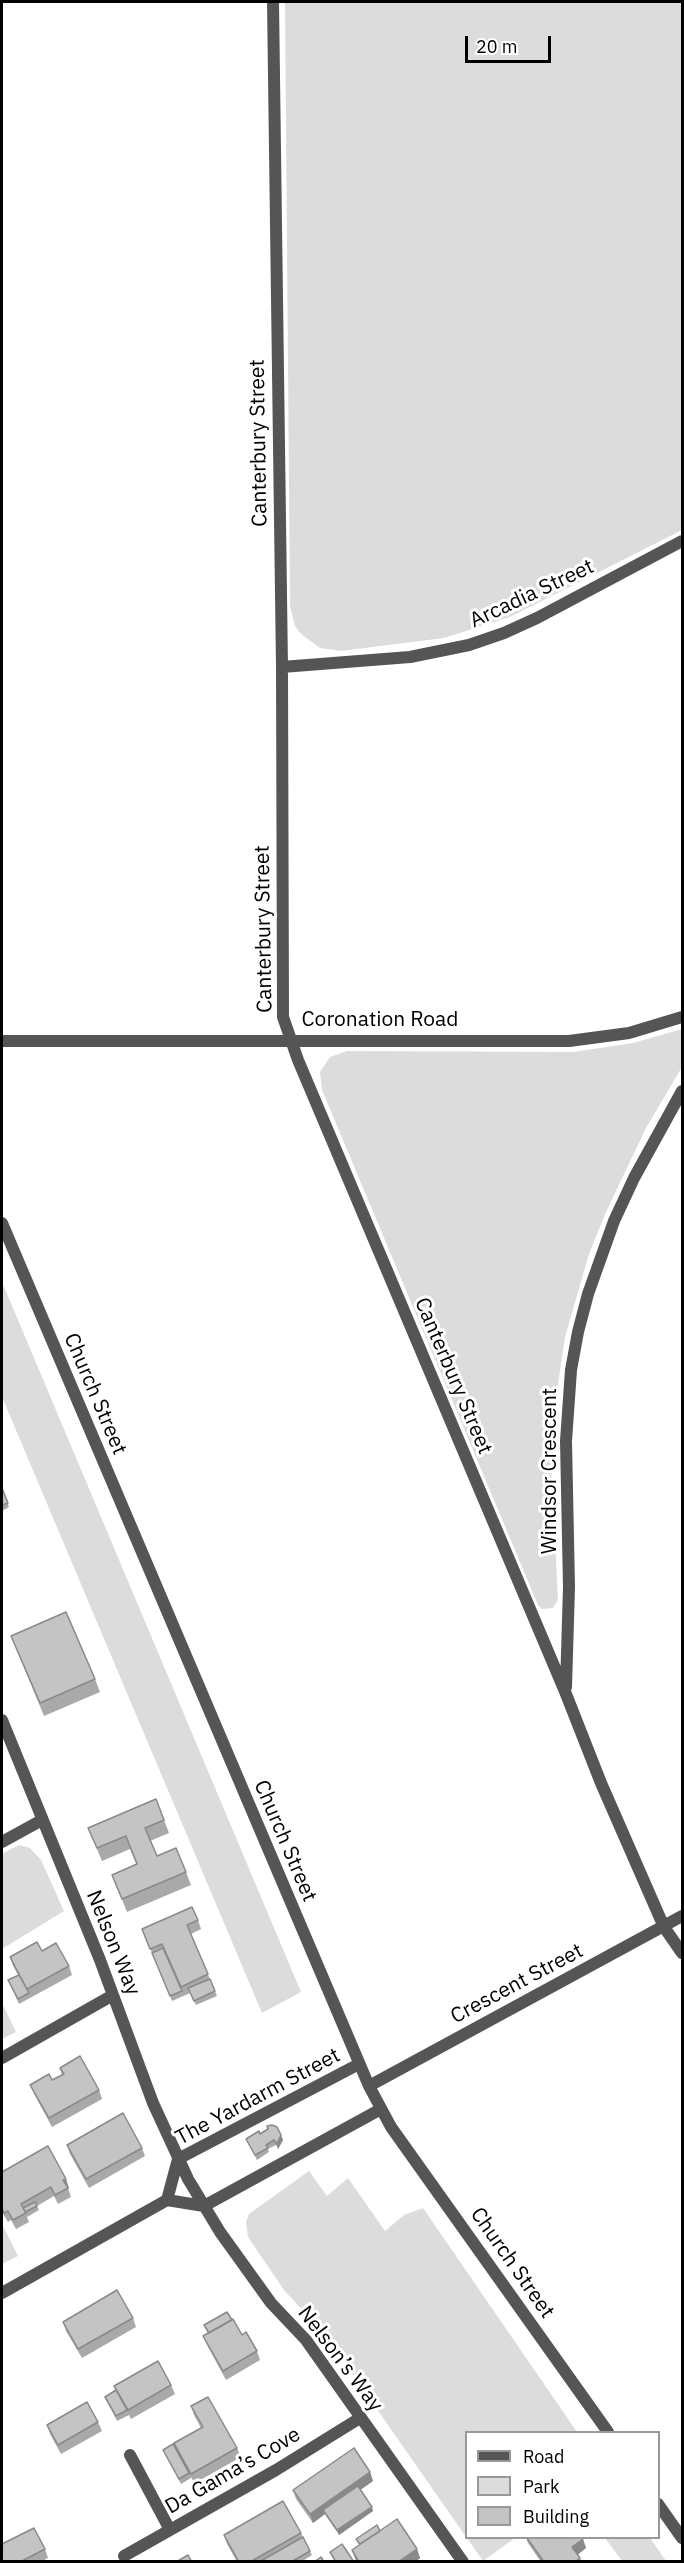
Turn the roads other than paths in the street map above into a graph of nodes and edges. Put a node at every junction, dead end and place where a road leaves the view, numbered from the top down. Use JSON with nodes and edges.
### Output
{"nodes":[{"id":1,"x":273,"y":2,"type":"edge"},
{"id":2,"x":682,"y":541,"type":"edge"},
{"id":3,"x":282,"y":667,"type":"junction"},
{"id":4,"x":682,"y":1017,"type":"edge"},
{"id":5,"x":290,"y":1039,"type":"junction"},
{"id":6,"x":2,"y":1041,"type":"edge"},
{"id":7,"x":682,"y":1091,"type":"edge"},
{"id":8,"x":2,"y":1223,"type":"edge"},
{"id":9,"x":566,"y":1694,"type":"junction"},
{"id":10,"x":2,"y":1720,"type":"edge"},
{"id":11,"x":42,"y":1820,"type":"junction"},
{"id":12,"x":2,"y":1842,"type":"edge"},
{"id":13,"x":682,"y":1916,"type":"edge"},
{"id":14,"x":664,"y":1927,"type":"junction"},
{"id":15,"x":682,"y":1953,"type":"edge"},
{"id":16,"x":113,"y":1995,"type":"junction"},
{"id":17,"x":2,"y":2058,"type":"edge"},
{"id":18,"x":359,"y":2064,"type":"junction"},
{"id":19,"x":369,"y":2086,"type":"junction"},
{"id":20,"x":381,"y":2109,"type":"junction"},
{"id":21,"x":178,"y":2159,"type":"junction"},
{"id":22,"x":189,"y":2179,"type":"joint"},
{"id":23,"x":167,"y":2199,"type":"junction"},
{"id":24,"x":204,"y":2206,"type":"junction"},
{"id":25,"x":2,"y":2294,"type":"edge"},
{"id":26,"x":360,"y":2418,"type":"junction"},
{"id":27,"x":607,"y":2431,"type":"edge"},
{"id":28,"x":130,"y":2455,"type":"dead end"},
{"id":29,"x":660,"y":2508,"type":"edge"},
{"id":30,"x":170,"y":2530,"type":"junction"},
{"id":31,"x":682,"y":2538,"type":"edge"},
{"id":32,"x":124,"y":2556,"type":"dead end"},
{"id":33,"x":462,"y":2562,"type":"edge"}],
"edges":[{"from":1,"to":3,"type":"street","name":"Canterbury Street"},
{"from":2,"to":3,"type":"street","name":"Arcadia Street"},
{"from":3,"to":5,"type":"street","name":"Canterbury Street"},
{"from":4,"to":5,"type":"street","name":"Coronation Road"},
{"from":5,"to":6,"type":"street","name":"Coronation Road"},
{"from":5,"to":9,"type":"street","name":"Canterbury Street"},
{"from":7,"to":9,"type":"street","name":"Windsor Crescent"},
{"from":8,"to":18,"type":"street","name":"Church Street"},
{"from":9,"to":14,"type":"street","name":"Canterbury Street"},
{"from":10,"to":11,"type":"street","name":"Nelson Way"},
{"from":11,"to":12,"type":"street"},
{"from":11,"to":16,"type":"street","name":"Nelson Way"},
{"from":13,"to":14,"type":"street","name":"Crescent Street"},
{"from":14,"to":15,"type":"street","name":"Canterbury Street"},
{"from":14,"to":19,"type":"street","name":"Crescent Street"},
{"from":16,"to":17,"type":"street"},
{"from":16,"to":21,"type":"street","name":"Nelson Way"},
{"from":18,"to":19,"type":"street","name":"Church Street"},
{"from":18,"to":21,"type":"street","name":"The Yardarm Street"},
{"from":19,"to":20,"type":"street","name":"Church Street"},
{"from":20,"to":24,"type":"street"},
{"from":20,"to":27,"type":"street","name":"Church Street"},
{"from":21,"to":22,"type":"street","name":"Nelson Way"},
{"from":21,"to":23,"type":"street","name":"The Yardarm Street"},
{"from":22,"to":24,"type":"street","name":"Nelson’s Way"},
{"from":23,"to":24,"type":"street"},
{"from":23,"to":25,"type":"street"},
{"from":24,"to":26,"type":"street","name":"Nelson’s Way"},
{"from":26,"to":30,"type":"street","name":"Da Gama’s Cove"},
{"from":26,"to":33,"type":"street","name":"Nelson’s Way"},
{"from":28,"to":30,"type":"street"},
{"from":29,"to":31,"type":"street"},
{"from":30,"to":32,"type":"street","name":"Da Gama’s Cove"}]}
